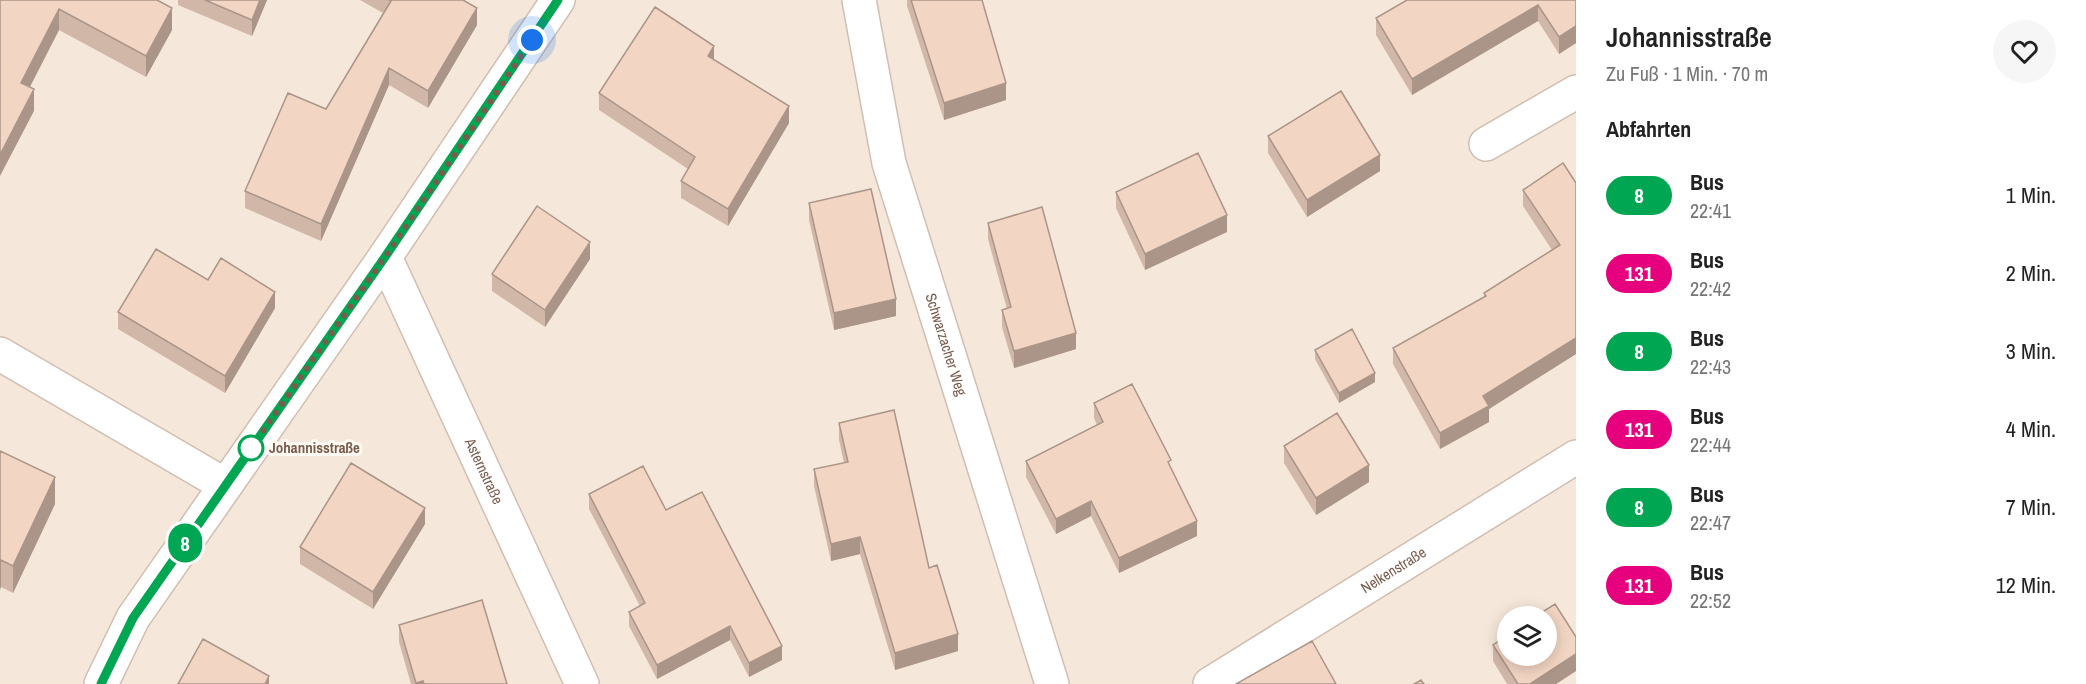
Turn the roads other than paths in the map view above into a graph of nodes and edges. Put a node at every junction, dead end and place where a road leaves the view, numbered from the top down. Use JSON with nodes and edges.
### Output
{"nodes":[{"id":1,"x":558,"y":0,"type":"edge"},
{"id":2,"x":859,"y":0,"type":"edge"},
{"id":3,"x":1576,"y":92,"type":"edge"},
{"id":4,"x":1486,"y":144,"type":"dead end"},
{"id":5,"x":385,"y":257,"type":"junction"},
{"id":6,"x":0,"y":354,"type":"edge"},
{"id":7,"x":1576,"y":457,"type":"edge"},
{"id":8,"x":225,"y":485,"type":"junction"},
{"id":9,"x":101,"y":684,"type":"edge"},
{"id":10,"x":582,"y":684,"type":"edge"},
{"id":11,"x":1052,"y":684,"type":"edge"},
{"id":12,"x":1210,"y":684,"type":"edge"}],
"edges":[{"from":1,"to":5,"type":"street"},
{"from":2,"to":11,"type":"street","name":"Schwarzacher Weg"},
{"from":3,"to":4,"type":"street"},
{"from":5,"to":8,"type":"street"},
{"from":5,"to":10,"type":"street","name":"Asternstraße"},
{"from":6,"to":8,"type":"street"},
{"from":7,"to":12,"type":"street","name":"Nelkenstraße"},
{"from":8,"to":9,"type":"street"}]}
